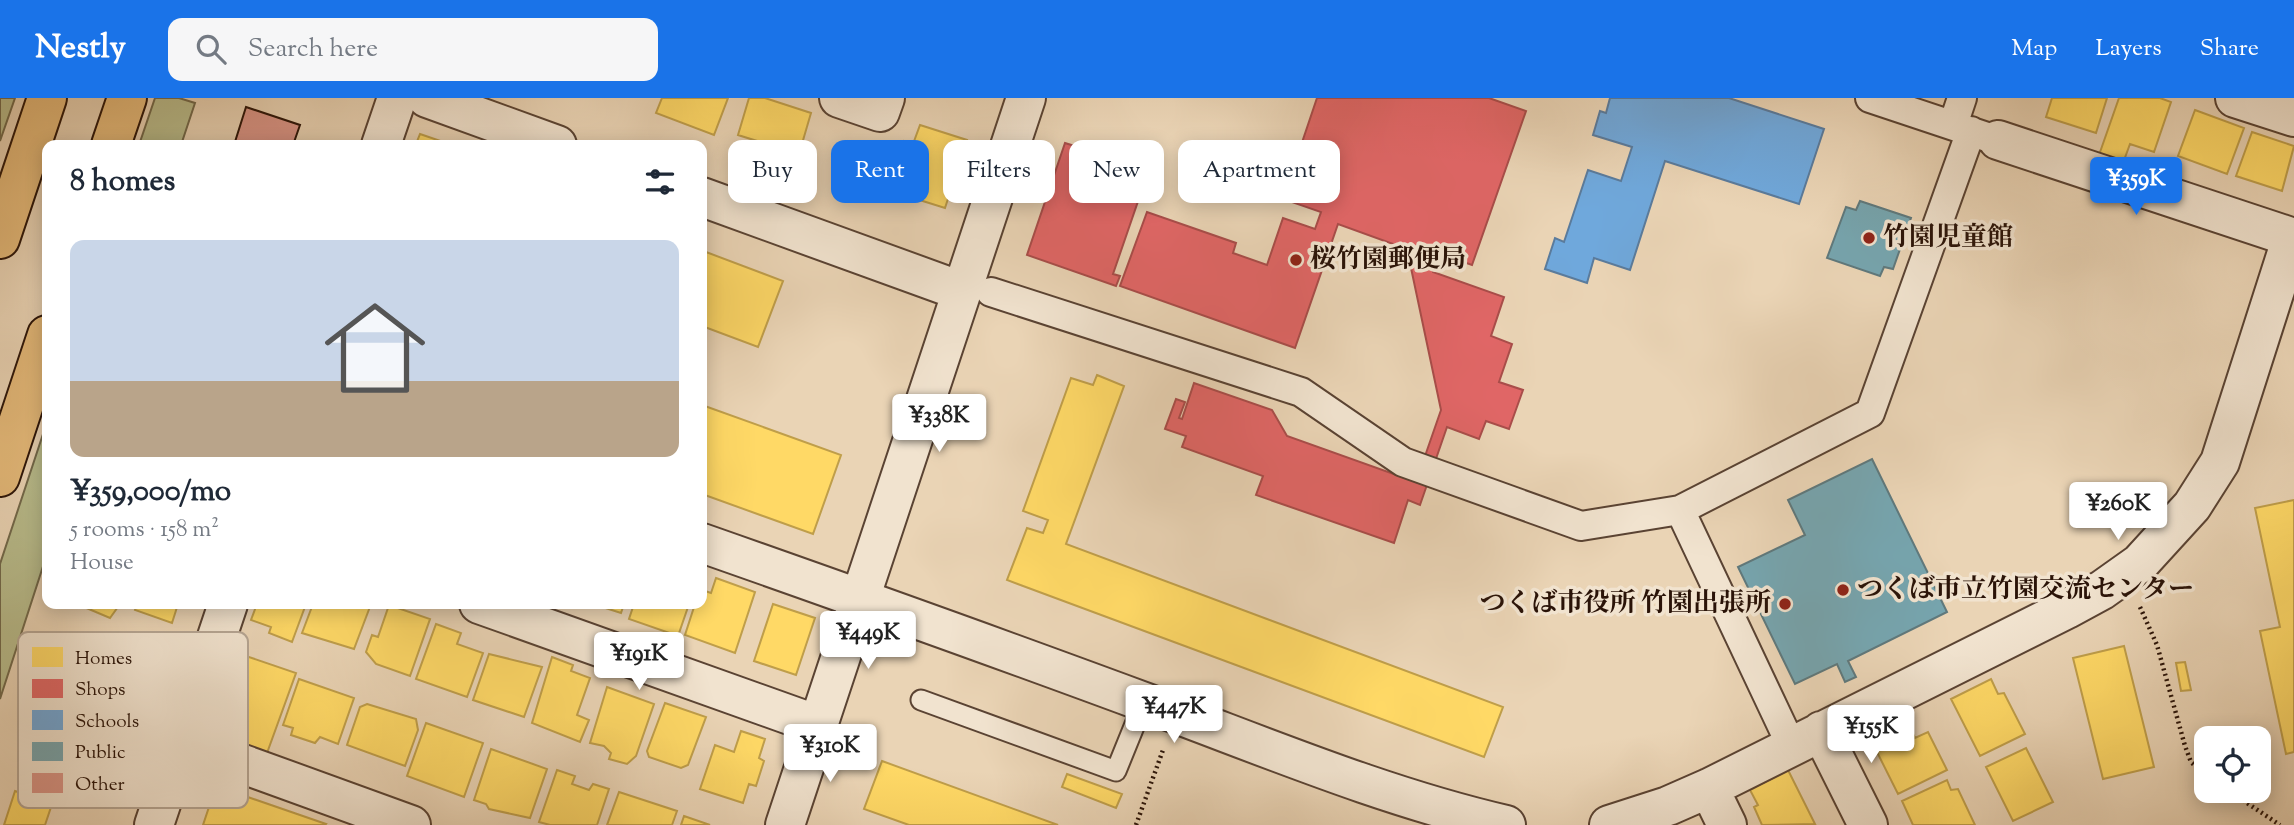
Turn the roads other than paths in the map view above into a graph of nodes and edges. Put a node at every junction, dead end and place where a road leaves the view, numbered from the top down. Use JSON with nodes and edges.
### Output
{"nodes":[{"id":1,"x":47,"y":98,"type":"edge"},
{"id":2,"x":127,"y":98,"type":"edge"},
{"id":3,"x":397,"y":98,"type":"edge"},
{"id":4,"x":426,"y":98,"type":"edge"},
{"id":5,"x":839,"y":98,"type":"edge"},
{"id":6,"x":885,"y":98,"type":"edge"},
{"id":7,"x":1026,"y":98,"type":"edge"},
{"id":8,"x":1870,"y":98,"type":"edge"},
{"id":9,"x":1962,"y":98,"type":"edge"},
{"id":10,"x":2235,"y":98,"type":"edge"},
{"id":11,"x":2294,"y":117,"type":"edge"},
{"id":12,"x":1974,"y":132,"type":"junction"},
{"id":13,"x":113,"y":140,"type":"edge"},
{"id":14,"x":383,"y":140,"type":"edge"},
{"id":15,"x":543,"y":140,"type":"edge"},
{"id":16,"x":707,"y":200,"type":"edge"},
{"id":17,"x":2293,"y":238,"type":"edge"},
{"id":18,"x":0,"y":239,"type":"edge"},
{"id":19,"x":976,"y":292,"type":"junction"},
{"id":20,"x":42,"y":350,"type":"edge"},
{"id":21,"x":0,"y":477,"type":"edge"},
{"id":22,"x":1680,"y":510,"type":"junction"},
{"id":23,"x":707,"y":545,"type":"edge"},
{"id":24,"x":862,"y":597,"type":"junction"},
{"id":25,"x":226,"y":609,"type":"edge"},
{"id":26,"x":493,"y":609,"type":"edge"},
{"id":27,"x":219,"y":632,"type":"edge"},
{"id":28,"x":921,"y":700,"type":"dead end"},
{"id":29,"x":1160,"y":708,"type":"junction"},
{"id":30,"x":818,"y":725,"type":"junction"},
{"id":31,"x":1806,"y":738,"type":"junction"},
{"id":32,"x":248,"y":766,"type":"edge"},
{"id":33,"x":1709,"y":788,"type":"junction"},
{"id":34,"x":160,"y":808,"type":"edge"},
{"id":35,"x":154,"y":825,"type":"edge"},
{"id":36,"x":411,"y":825,"type":"edge"},
{"id":37,"x":785,"y":825,"type":"edge"},
{"id":38,"x":1506,"y":825,"type":"edge"},
{"id":39,"x":1609,"y":825,"type":"edge"},
{"id":40,"x":1727,"y":825,"type":"edge"},
{"id":41,"x":1868,"y":825,"type":"edge"}],
"edges":[{"from":1,"to":18,"type":"main road"},
{"from":2,"to":13,"type":"main road"},
{"from":3,"to":14,"type":"street"},
{"from":4,"to":15,"type":"street"},
{"from":5,"to":6,"type":"street"},
{"from":7,"to":19,"type":"street"},
{"from":8,"to":12,"type":"street"},
{"from":9,"to":12,"type":"street"},
{"from":10,"to":11,"type":"street"},
{"from":12,"to":17,"type":"street"},
{"from":12,"to":22,"type":"street"},
{"from":16,"to":19,"type":"street"},
{"from":17,"to":31,"type":"street"},
{"from":19,"to":22,"type":"street"},
{"from":19,"to":24,"type":"street"},
{"from":20,"to":21,"type":"main road"},
{"from":22,"to":31,"type":"street"},
{"from":23,"to":24,"type":"street"},
{"from":24,"to":29,"type":"street"},
{"from":24,"to":30,"type":"street"},
{"from":25,"to":27,"type":"street"},
{"from":26,"to":30,"type":"street"},
{"from":28,"to":29,"type":"lane"},
{"from":29,"to":38,"type":"street"},
{"from":30,"to":37,"type":"street"},
{"from":31,"to":33,"type":"street"},
{"from":31,"to":41,"type":"street"},
{"from":32,"to":36,"type":"street"},
{"from":33,"to":39,"type":"street"},
{"from":33,"to":40,"type":"street"},
{"from":34,"to":35,"type":"street"}]}
